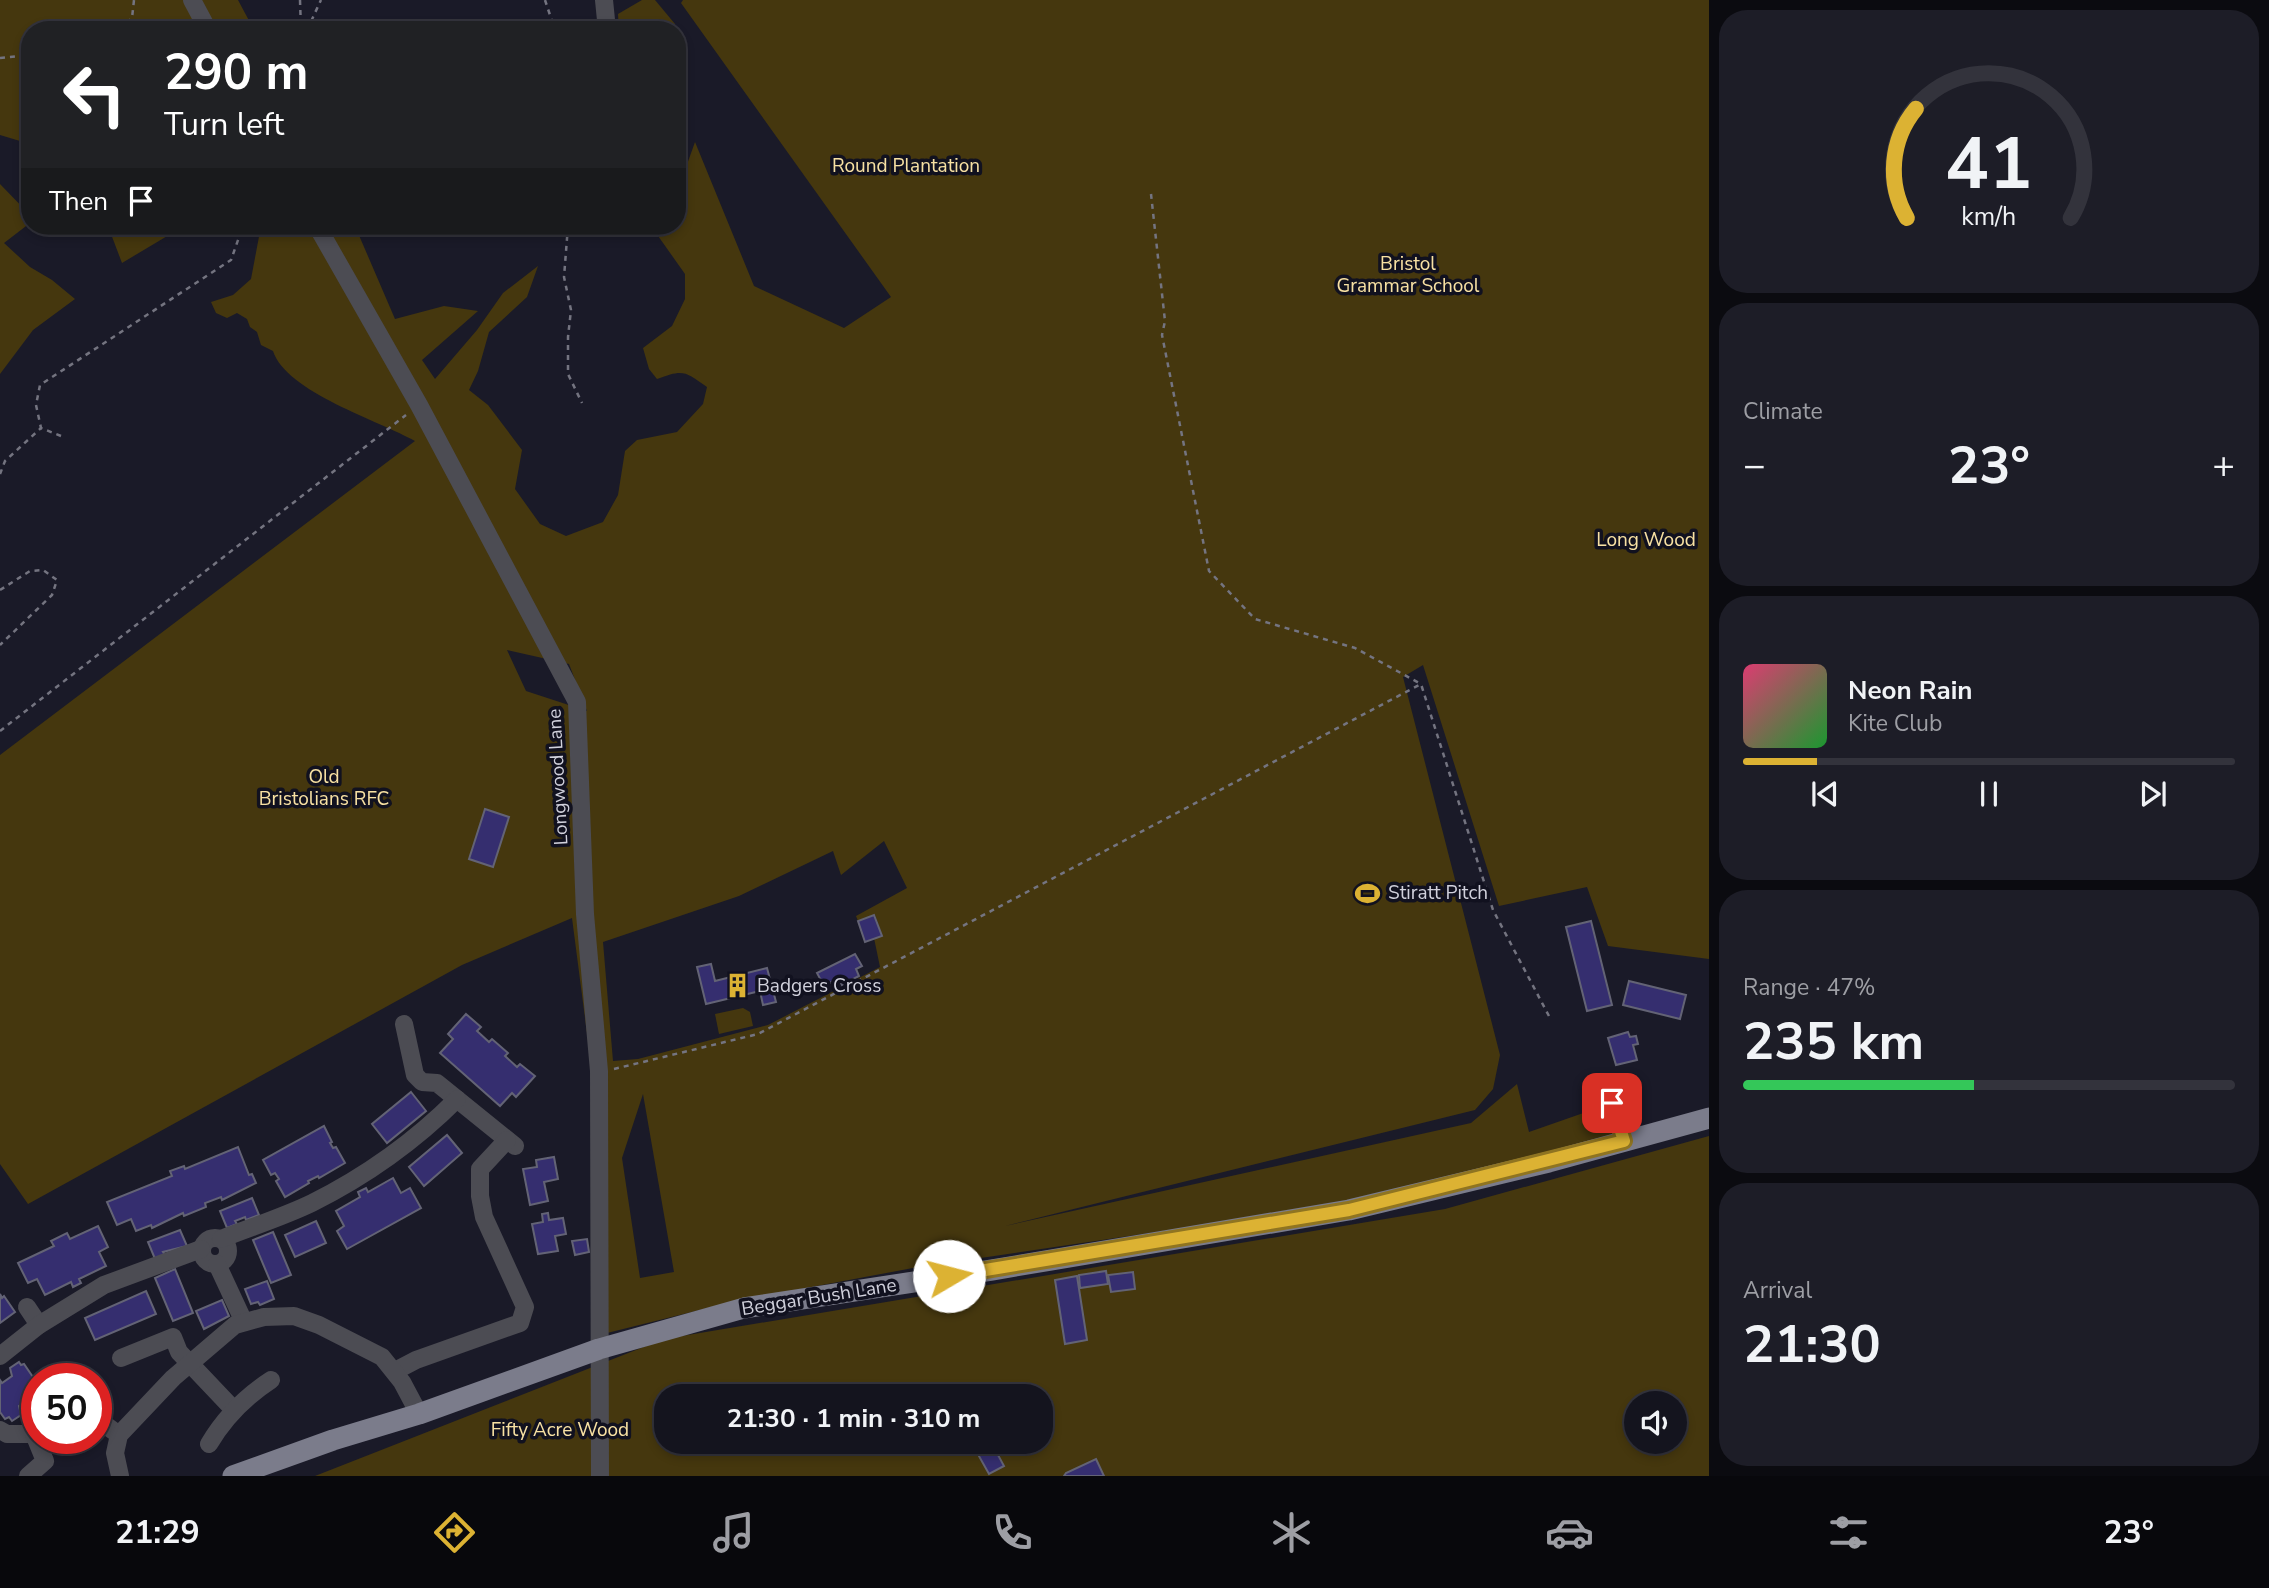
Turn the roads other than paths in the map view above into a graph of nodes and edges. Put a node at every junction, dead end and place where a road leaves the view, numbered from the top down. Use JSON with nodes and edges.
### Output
{"nodes":[{"id":1,"x":192,"y":0,"type":"edge"},
{"id":2,"x":604,"y":0,"type":"edge"},
{"id":3,"x":203,"y":21,"type":"edge"},
{"id":4,"x":606,"y":21,"type":"edge"},
{"id":5,"x":322,"y":235,"type":"edge"},
{"id":6,"x":404,"y":1024,"type":"dead end"},
{"id":7,"x":1608,"y":1090,"type":"dead end"},
{"id":8,"x":457,"y":1099,"type":"junction"},
{"id":9,"x":1709,"y":1118,"type":"edge"},
{"id":10,"x":1624,"y":1141,"type":"junction"},
{"id":11,"x":220,"y":1239,"type":"junction"},
{"id":12,"x":201,"y":1249,"type":"junction"},
{"id":13,"x":217,"y":1264,"type":"junction"},
{"id":14,"x":27,"y":1307,"type":"dead end"},
{"id":15,"x":244,"y":1322,"type":"junction"},
{"id":16,"x":40,"y":1325,"type":"junction"},
{"id":17,"x":599,"y":1349,"type":"junction"},
{"id":18,"x":0,"y":1356,"type":"edge"},
{"id":19,"x":121,"y":1358,"type":"dead end"},
{"id":20,"x":189,"y":1363,"type":"junction"},
{"id":21,"x":395,"y":1371,"type":"junction"},
{"id":22,"x":271,"y":1380,"type":"dead end"},
{"id":23,"x":234,"y":1410,"type":"junction"},
{"id":24,"x":419,"y":1414,"type":"junction"},
{"id":25,"x":0,"y":1430,"type":"edge"},
{"id":26,"x":112,"y":1430,"type":"edge"},
{"id":27,"x":21,"y":1434,"type":"edge"},
{"id":28,"x":119,"y":1435,"type":"junction"},
{"id":29,"x":209,"y":1444,"type":"dead end"},
{"id":30,"x":42,"y":1454,"type":"edge"},
{"id":31,"x":28,"y":1476,"type":"edge"},
{"id":32,"x":120,"y":1476,"type":"edge"},
{"id":33,"x":233,"y":1476,"type":"edge"},
{"id":34,"x":600,"y":1476,"type":"edge"}],
"edges":[{"from":1,"to":3,"type":"street"},
{"from":2,"to":4,"type":"street"},
{"from":5,"to":17,"type":"street","name":"Longwood Lane"},
{"from":6,"to":8,"type":"street"},
{"from":7,"to":10,"type":"street"},
{"from":8,"to":11,"type":"street"},
{"from":8,"to":21,"type":"street"},
{"from":9,"to":10,"type":"main road","name":"Beggar Bush Lane"},
{"from":10,"to":17,"type":"main road","name":"Beggar Bush Lane"},
{"from":11,"to":12,"type":"street"},
{"from":11,"to":13,"type":"street"},
{"from":12,"to":13,"type":"street"},
{"from":12,"to":16,"type":"street"},
{"from":13,"to":15,"type":"street"},
{"from":14,"to":16,"type":"street"},
{"from":15,"to":20,"type":"street"},
{"from":15,"to":21,"type":"street"},
{"from":16,"to":18,"type":"street"},
{"from":17,"to":24,"type":"main road","name":"Beggar Bush Lane"},
{"from":17,"to":34,"type":"street","name":"Longwood Lane"},
{"from":19,"to":20,"type":"street"},
{"from":20,"to":23,"type":"street"},
{"from":20,"to":28,"type":"street"},
{"from":21,"to":24,"type":"street"},
{"from":22,"to":23,"type":"street"},
{"from":23,"to":29,"type":"street"},
{"from":24,"to":33,"type":"main road","name":"Beggar Bush Lane"},
{"from":25,"to":27,"type":"street"},
{"from":26,"to":28,"type":"street"},
{"from":28,"to":32,"type":"street"},
{"from":30,"to":31,"type":"street"}]}
